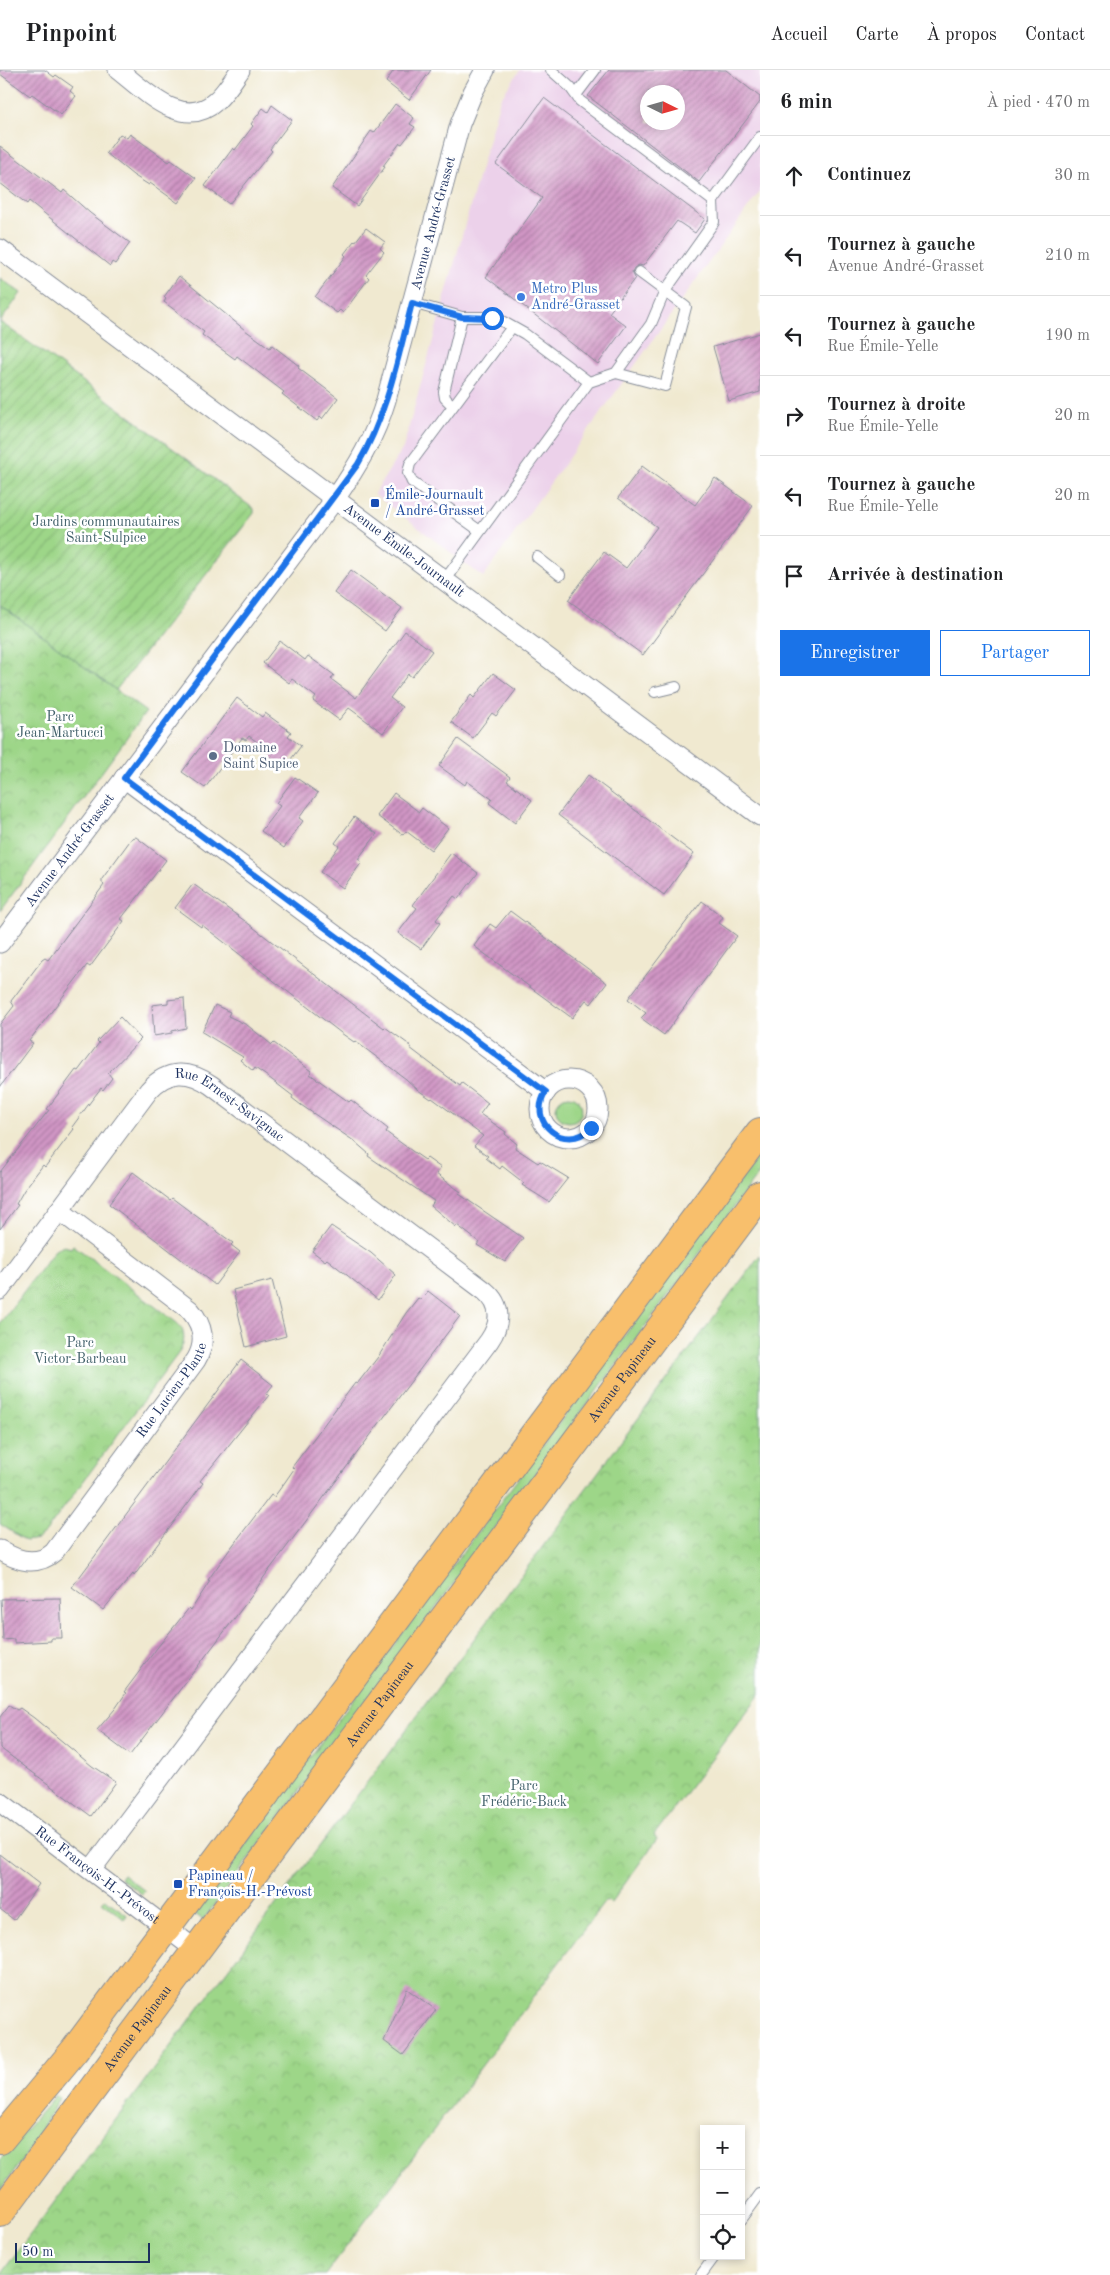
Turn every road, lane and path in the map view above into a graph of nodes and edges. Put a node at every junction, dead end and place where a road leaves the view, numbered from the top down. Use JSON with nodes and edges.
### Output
{"nodes":[{"id":1,"x":118,"y":70,"type":"edge"},
{"id":2,"x":240,"y":70,"type":"edge"},
{"id":3,"x":485,"y":70,"type":"edge"},
{"id":4,"x":551,"y":70,"type":"edge"},
{"id":5,"x":595,"y":70,"type":"edge"},
{"id":6,"x":576,"y":95,"type":"junction"},
{"id":7,"x":760,"y":137,"type":"edge"},
{"id":8,"x":713,"y":201,"type":"junction"},
{"id":9,"x":0,"y":249,"type":"edge"},
{"id":10,"x":639,"y":272,"type":"dead end"},
{"id":11,"x":664,"y":290,"type":"junction"},
{"id":12,"x":412,"y":303,"type":"junction"},
{"id":13,"x":462,"y":317,"type":"junction"},
{"id":14,"x":512,"y":327,"type":"junction"},
{"id":15,"x":616,"y":373,"type":"junction"},
{"id":16,"x":589,"y":382,"type":"junction"},
{"id":17,"x":453,"y":406,"type":"junction"},
{"id":18,"x":335,"y":498,"type":"junction"},
{"id":19,"x":480,"y":531,"type":"junction"},
{"id":20,"x":537,"y":557,"type":"dead end"},
{"id":21,"x":560,"y":575,"type":"dead end"},
{"id":22,"x":444,"y":581,"type":"junction"},
{"id":23,"x":676,"y":687,"type":"dead end"},
{"id":24,"x":655,"y":692,"type":"dead end"},
{"id":25,"x":124,"y":778,"type":"junction"},
{"id":26,"x":760,"y":816,"type":"edge"},
{"id":27,"x":0,"y":943,"type":"edge"},
{"id":28,"x":546,"y":1092,"type":"dead end"},
{"id":29,"x":760,"y":1132,"type":"edge"},
{"id":30,"x":760,"y":1195,"type":"edge"},
{"id":31,"x":59,"y":1210,"type":"junction"},
{"id":32,"x":0,"y":1290,"type":"edge"},
{"id":33,"x":0,"y":1550,"type":"edge"},
{"id":34,"x":0,"y":1802,"type":"edge"},
{"id":35,"x":91,"y":1870,"type":"junction"},
{"id":36,"x":166,"y":1928,"type":"junction"},
{"id":37,"x":196,"y":1950,"type":"junction"},
{"id":38,"x":0,"y":2140,"type":"edge"},
{"id":39,"x":760,"y":2194,"type":"edge"},
{"id":40,"x":0,"y":2213,"type":"edge"},
{"id":41,"x":745,"y":2215,"type":"edge"},
{"id":42,"x":711,"y":2260,"type":"edge"},
{"id":43,"x":701,"y":2275,"type":"edge"}],
"edges":[{"from":1,"to":2,"type":"street"},
{"from":3,"to":12,"type":"street","name":"Avenue André-Grasset"},
{"from":4,"to":6,"type":"lane"},
{"from":5,"to":6,"type":"lane"},
{"from":6,"to":8,"type":"lane"},
{"from":7,"to":8,"type":"lane"},
{"from":8,"to":11,"type":"lane"},
{"from":9,"to":18,"type":"street","name":"Avenue Émile-Journault"},
{"from":10,"to":11,"type":"lane"},
{"from":11,"to":15,"type":"lane"},
{"from":11,"to":15,"type":"lane"},
{"from":12,"to":13,"type":"lane"},
{"from":12,"to":18,"type":"street","name":"Avenue André-Grasset"},
{"from":13,"to":14,"type":"lane"},
{"from":13,"to":17,"type":"lane"},
{"from":14,"to":16,"type":"lane"},
{"from":14,"to":17,"type":"lane"},
{"from":15,"to":16,"type":"lane"},
{"from":16,"to":19,"type":"lane"},
{"from":17,"to":19,"type":"lane"},
{"from":18,"to":22,"type":"street","name":"Avenue Émile-Journault"},
{"from":18,"to":25,"type":"street","name":"Avenue André-Grasset"},
{"from":19,"to":22,"type":"lane"},
{"from":20,"to":21,"type":"lane"},
{"from":22,"to":26,"type":"street","name":"Avenue Émile-Journault"},
{"from":23,"to":24,"type":"lane"},
{"from":25,"to":27,"type":"street","name":"Avenue André-Grasset"},
{"from":25,"to":28,"type":"street"},
{"from":29,"to":36,"type":"main road"},
{"from":30,"to":37,"type":"main road","name":"Avenue Papineau"},
{"from":31,"to":32,"type":"street","name":"Rue Ernest-Savignac"},
{"from":31,"to":33,"type":"street","name":"Rue Lucien-Plante"},
{"from":31,"to":35,"type":"street","name":"Rue Ernest-Savignac"},
{"from":34,"to":35,"type":"street","name":"Rue François-H.-Prévost"},
{"from":35,"to":36,"type":"street","name":"Rue François-H.-Prévost"},
{"from":36,"to":37,"type":"street","name":"Rue François-H.-Prévost"},
{"from":36,"to":38,"type":"main road"},
{"from":37,"to":40,"type":"main road","name":"Avenue Papineau"},
{"from":39,"to":41,"type":"lane"},
{"from":42,"to":43,"type":"lane"}]}
